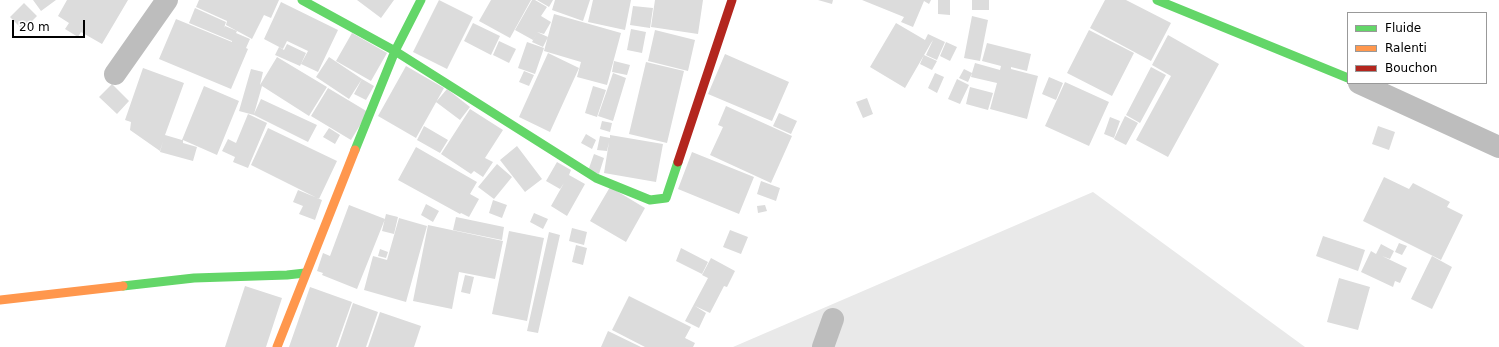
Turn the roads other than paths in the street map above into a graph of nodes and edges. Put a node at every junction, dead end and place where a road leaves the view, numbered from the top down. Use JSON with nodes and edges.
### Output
{"nodes":[{"id":1,"x":168,"y":0,"type":"edge"},
{"id":2,"x":302,"y":0,"type":"edge"},
{"id":3,"x":421,"y":0,"type":"edge"},
{"id":4,"x":732,"y":0,"type":"edge"},
{"id":5,"x":1157,"y":0,"type":"edge"},
{"id":6,"x":395,"y":51,"type":"junction"},
{"id":7,"x":115,"y":74,"type":"dead end"},
{"id":8,"x":1347,"y":78,"type":"edge"},
{"id":9,"x":1361,"y":84,"type":"edge"},
{"id":10,"x":1499,"y":147,"type":"edge"},
{"id":11,"x":305,"y":273,"type":"junction"},
{"id":12,"x":0,"y":300,"type":"edge"},
{"id":13,"x":833,"y":319,"type":"dead end"},
{"id":14,"x":277,"y":347,"type":"edge"},
{"id":15,"x":823,"y":347,"type":"edge"}],
"edges":[{"from":1,"to":7,"type":"street"},
{"from":2,"to":6,"type":"street"},
{"from":3,"to":6,"type":"street"},
{"from":4,"to":6,"type":"street"},
{"from":5,"to":8,"type":"street"},
{"from":6,"to":11,"type":"street"},
{"from":9,"to":10,"type":"street"},
{"from":11,"to":12,"type":"street"},
{"from":11,"to":14,"type":"street"},
{"from":13,"to":15,"type":"street"}]}
